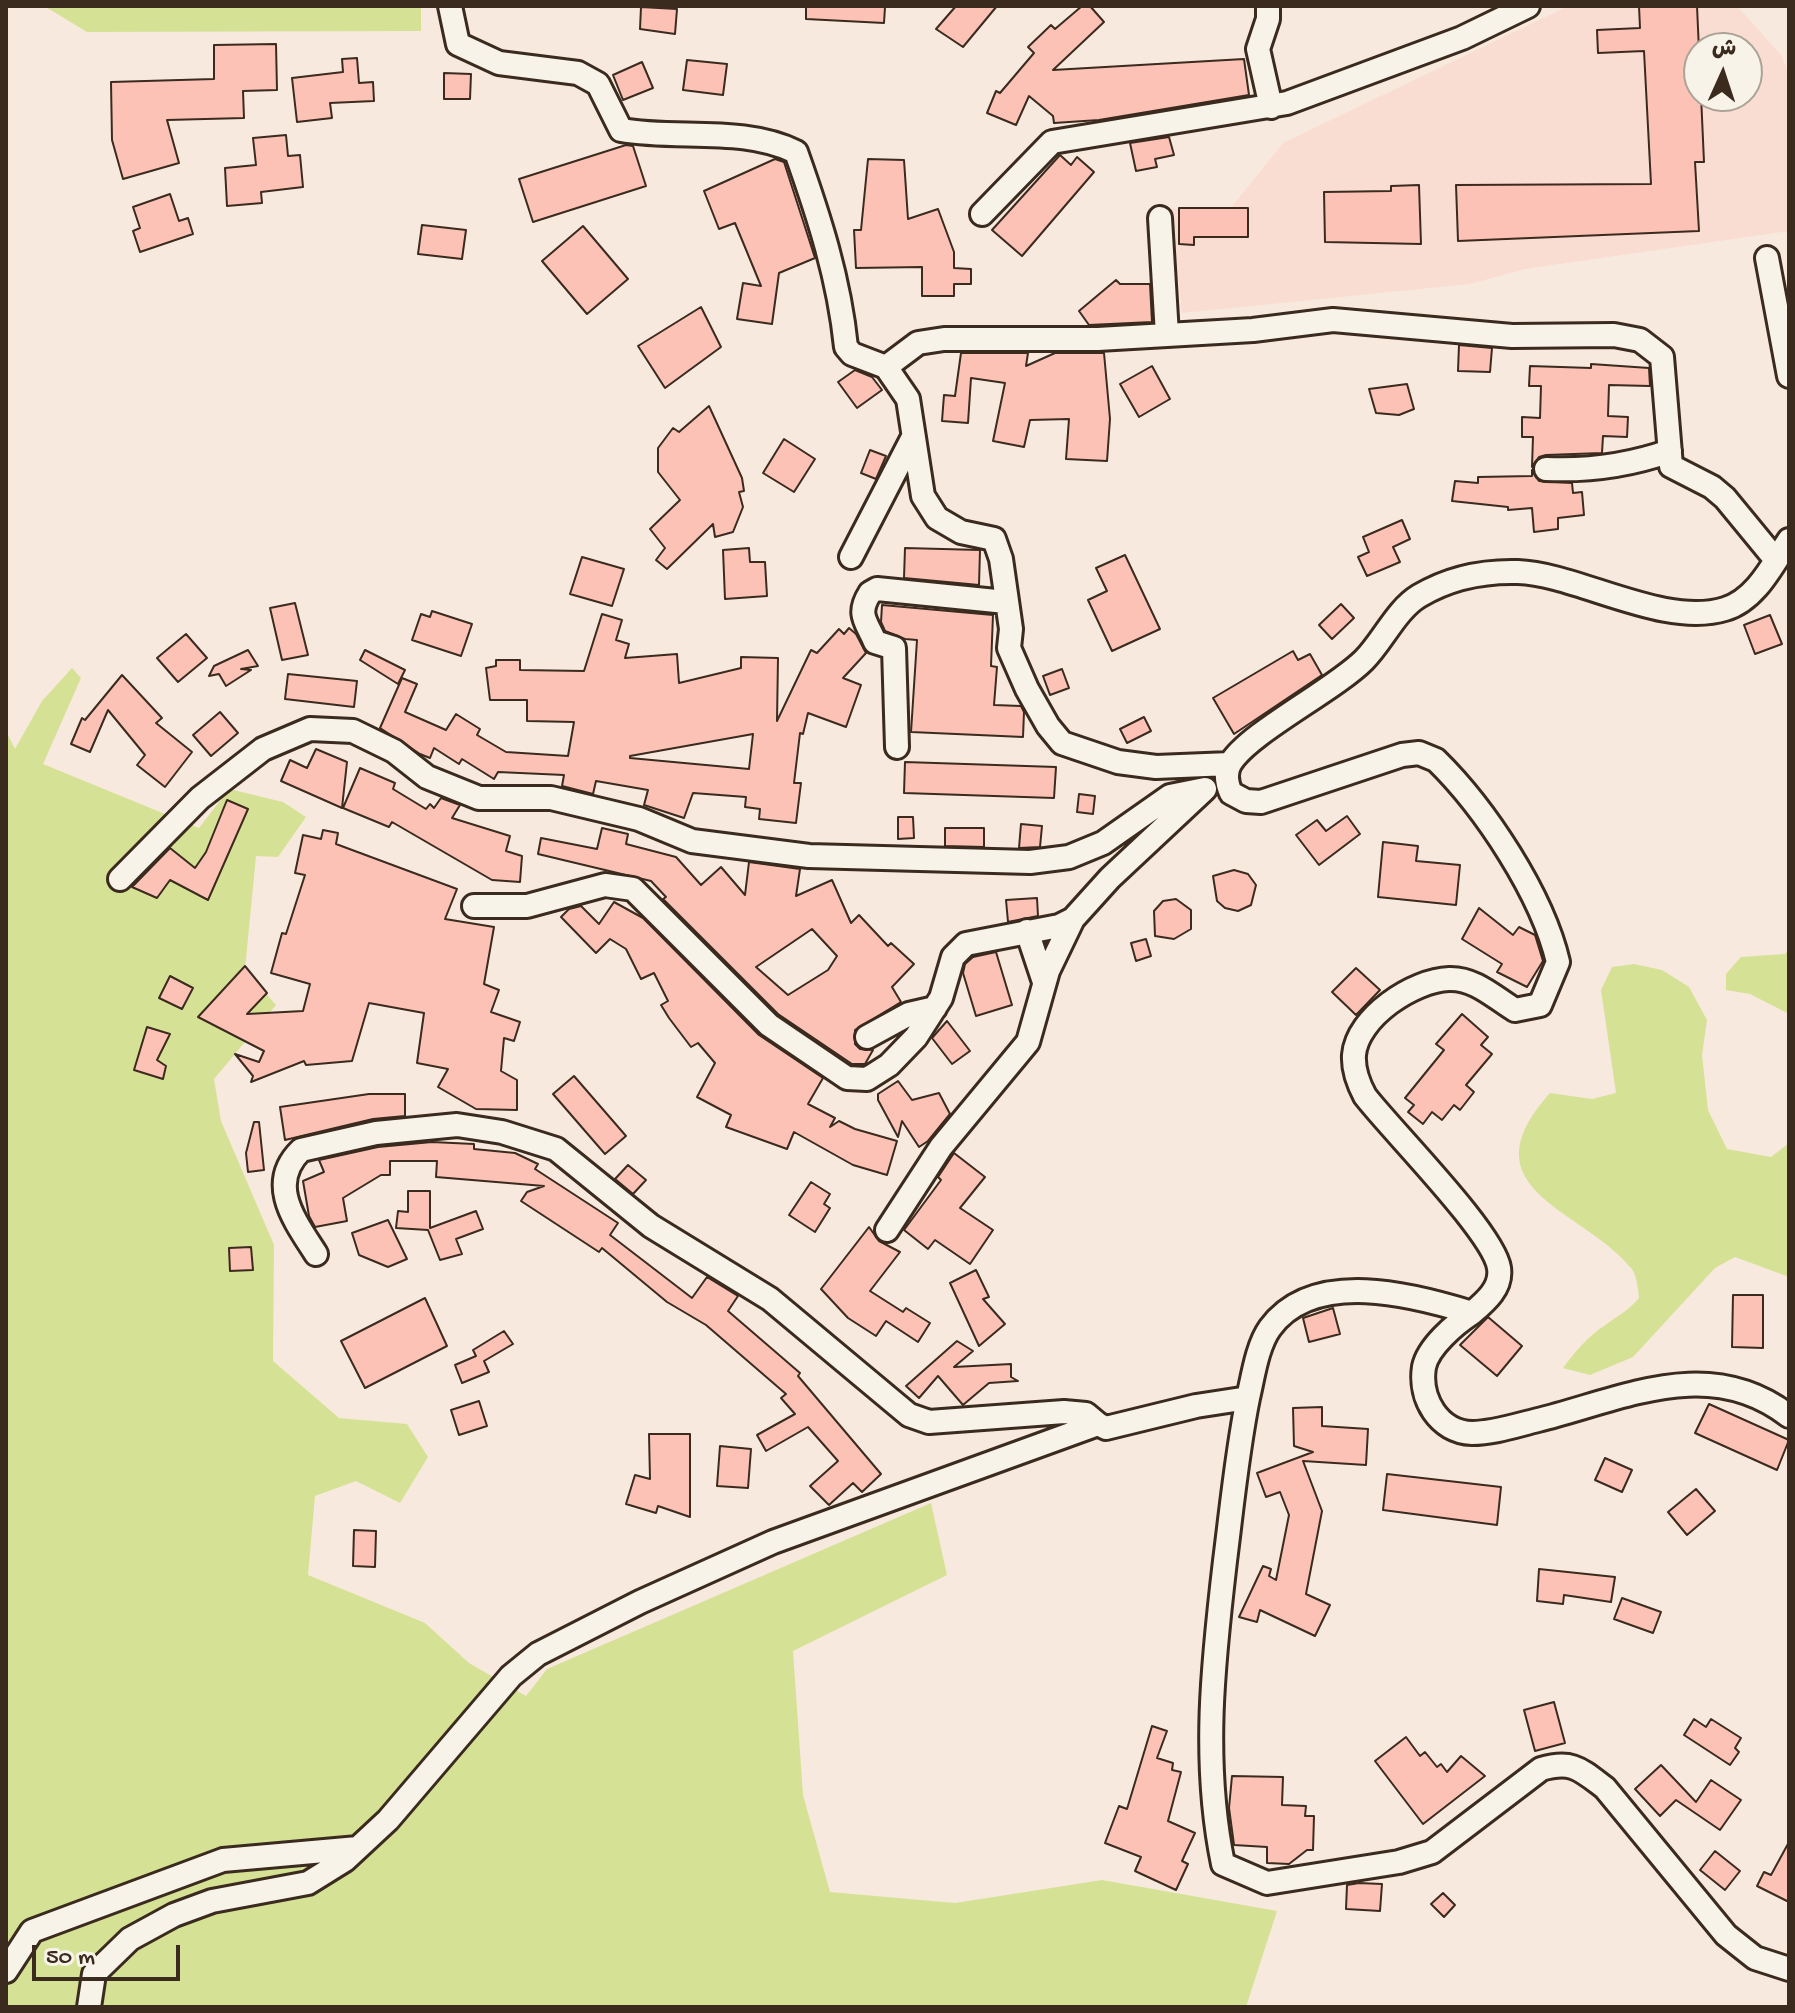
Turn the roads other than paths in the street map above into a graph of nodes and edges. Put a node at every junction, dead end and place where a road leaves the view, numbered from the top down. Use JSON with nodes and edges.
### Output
{"nodes":[{"id":1,"x":450,"y":6,"type":"edge"},
{"id":2,"x":1268,"y":6,"type":"edge"},
{"id":3,"x":1528,"y":6,"type":"edge"},
{"id":4,"x":1271,"y":107,"type":"junction"},
{"id":5,"x":982,"y":214,"type":"dead end"},
{"id":6,"x":1160,"y":218,"type":"dead end"},
{"id":7,"x":1767,"y":258,"type":"dead end"},
{"id":8,"x":1167,"y":335,"type":"junction"},
{"id":9,"x":886,"y":367,"type":"junction"},
{"id":10,"x":1789,"y":376,"type":"edge"},
{"id":11,"x":913,"y":437,"type":"junction"},
{"id":12,"x":1670,"y":451,"type":"junction"},
{"id":13,"x":1546,"y":469,"type":"dead end"},
{"id":14,"x":1789,"y":540,"type":"edge"},
{"id":15,"x":851,"y":557,"type":"dead end"},
{"id":16,"x":1774,"y":563,"type":"junction"},
{"id":17,"x":1789,"y":582,"type":"edge"},
{"id":18,"x":1006,"y":602,"type":"junction"},
{"id":19,"x":897,"y":747,"type":"dead end"},
{"id":20,"x":1228,"y":771,"type":"junction"},
{"id":21,"x":1205,"y":789,"type":"junction"},
{"id":22,"x":120,"y":879,"type":"dead end"},
{"id":23,"x":474,"y":906,"type":"dead end"},
{"id":24,"x":1073,"y":919,"type":"junction"},
{"id":25,"x":1027,"y":931,"type":"junction"},
{"id":26,"x":1044,"y":982,"type":"junction"},
{"id":27,"x":935,"y":1008,"type":"junction"},
{"id":28,"x":867,"y":1037,"type":"dead end"},
{"id":29,"x":887,"y":1230,"type":"dead end"},
{"id":30,"x":316,"y":1254,"type":"dead end"},
{"id":31,"x":1472,"y":1313,"type":"junction"},
{"id":32,"x":1248,"y":1398,"type":"junction"},
{"id":33,"x":1789,"y":1416,"type":"edge"},
{"id":34,"x":1098,"y":1424,"type":"junction"},
{"id":35,"x":358,"y":1848,"type":"junction"},
{"id":36,"x":1789,"y":1969,"type":"edge"},
{"id":37,"x":6,"y":1971,"type":"edge"},
{"id":38,"x":89,"y":2007,"type":"edge"}],
"edges":[{"from":1,"to":9,"type":"street"},
{"from":2,"to":4,"type":"street"},
{"from":3,"to":4,"type":"street"},
{"from":4,"to":5,"type":"street"},
{"from":6,"to":8,"type":"street"},
{"from":7,"to":10,"type":"street"},
{"from":8,"to":9,"type":"street"},
{"from":8,"to":12,"type":"street"},
{"from":9,"to":11,"type":"street"},
{"from":11,"to":15,"type":"street"},
{"from":11,"to":18,"type":"street"},
{"from":12,"to":13,"type":"street"},
{"from":12,"to":16,"type":"street"},
{"from":14,"to":16,"type":"street"},
{"from":16,"to":17,"type":"street"},
{"from":16,"to":20,"type":"street"},
{"from":18,"to":19,"type":"street"},
{"from":18,"to":20,"type":"street"},
{"from":20,"to":21,"type":"street"},
{"from":20,"to":31,"type":"street"},
{"from":21,"to":22,"type":"street"},
{"from":21,"to":24,"type":"street"},
{"from":23,"to":27,"type":"street"},
{"from":24,"to":25,"type":"street"},
{"from":24,"to":26,"type":"street"},
{"from":25,"to":26,"type":"street"},
{"from":25,"to":27,"type":"street"},
{"from":26,"to":29,"type":"street"},
{"from":27,"to":28,"type":"street"},
{"from":30,"to":34,"type":"street"},
{"from":31,"to":32,"type":"street"},
{"from":31,"to":33,"type":"street"},
{"from":32,"to":34,"type":"street"},
{"from":32,"to":36,"type":"street"},
{"from":34,"to":35,"type":"street"},
{"from":35,"to":37,"type":"street"},
{"from":35,"to":38,"type":"street"}]}
